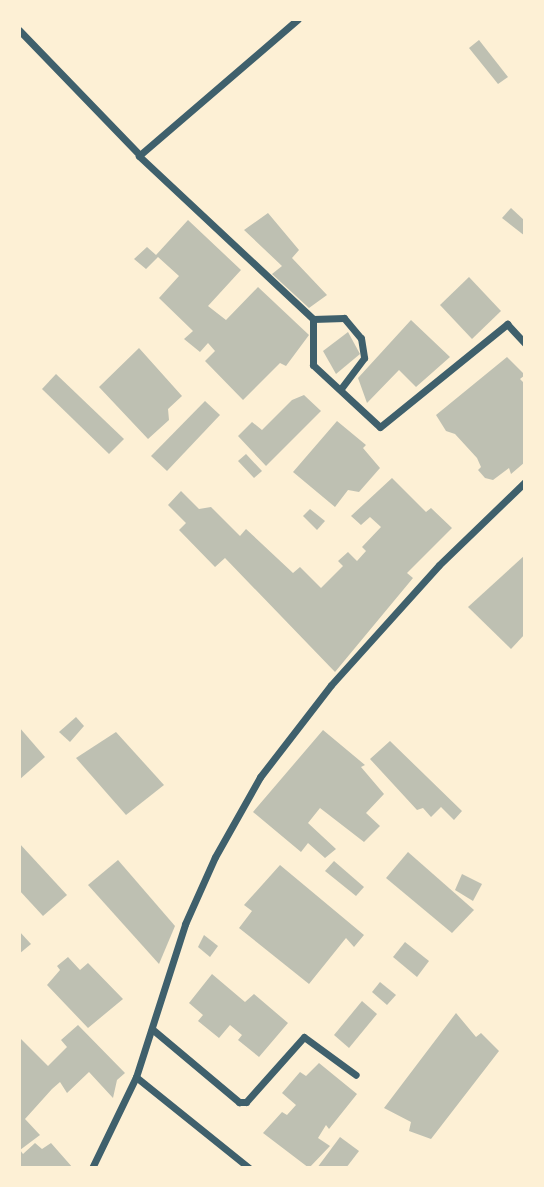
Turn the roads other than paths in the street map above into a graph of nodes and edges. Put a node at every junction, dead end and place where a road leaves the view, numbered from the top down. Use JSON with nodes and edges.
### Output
{"nodes":[{"id":1,"x":298,"y":19,"type":"edge"},
{"id":2,"x":19,"y":30,"type":"edge"},
{"id":3,"x":137,"y":152,"type":"dead end"},
{"id":4,"x":313,"y":319,"type":"junction"},
{"id":5,"x":525,"y":343,"type":"edge"},
{"id":6,"x":341,"y":388,"type":"junction"},
{"id":7,"x":525,"y":482,"type":"edge"},
{"id":8,"x":152,"y":1029,"type":"junction"},
{"id":9,"x":356,"y":1075,"type":"dead end"},
{"id":10,"x":136,"y":1077,"type":"junction"},
{"id":11,"x":92,"y":1168,"type":"edge"},
{"id":12,"x":249,"y":1168,"type":"edge"}],
"edges":[{"from":1,"to":4,"type":"street"},
{"from":2,"to":3,"type":"street"},
{"from":4,"to":6,"type":"street"},
{"from":4,"to":6,"type":"street"},
{"from":5,"to":6,"type":"street"},
{"from":7,"to":8,"type":"street"},
{"from":8,"to":9,"type":"street"},
{"from":8,"to":10,"type":"street"},
{"from":10,"to":11,"type":"street"},
{"from":10,"to":12,"type":"street"}]}
